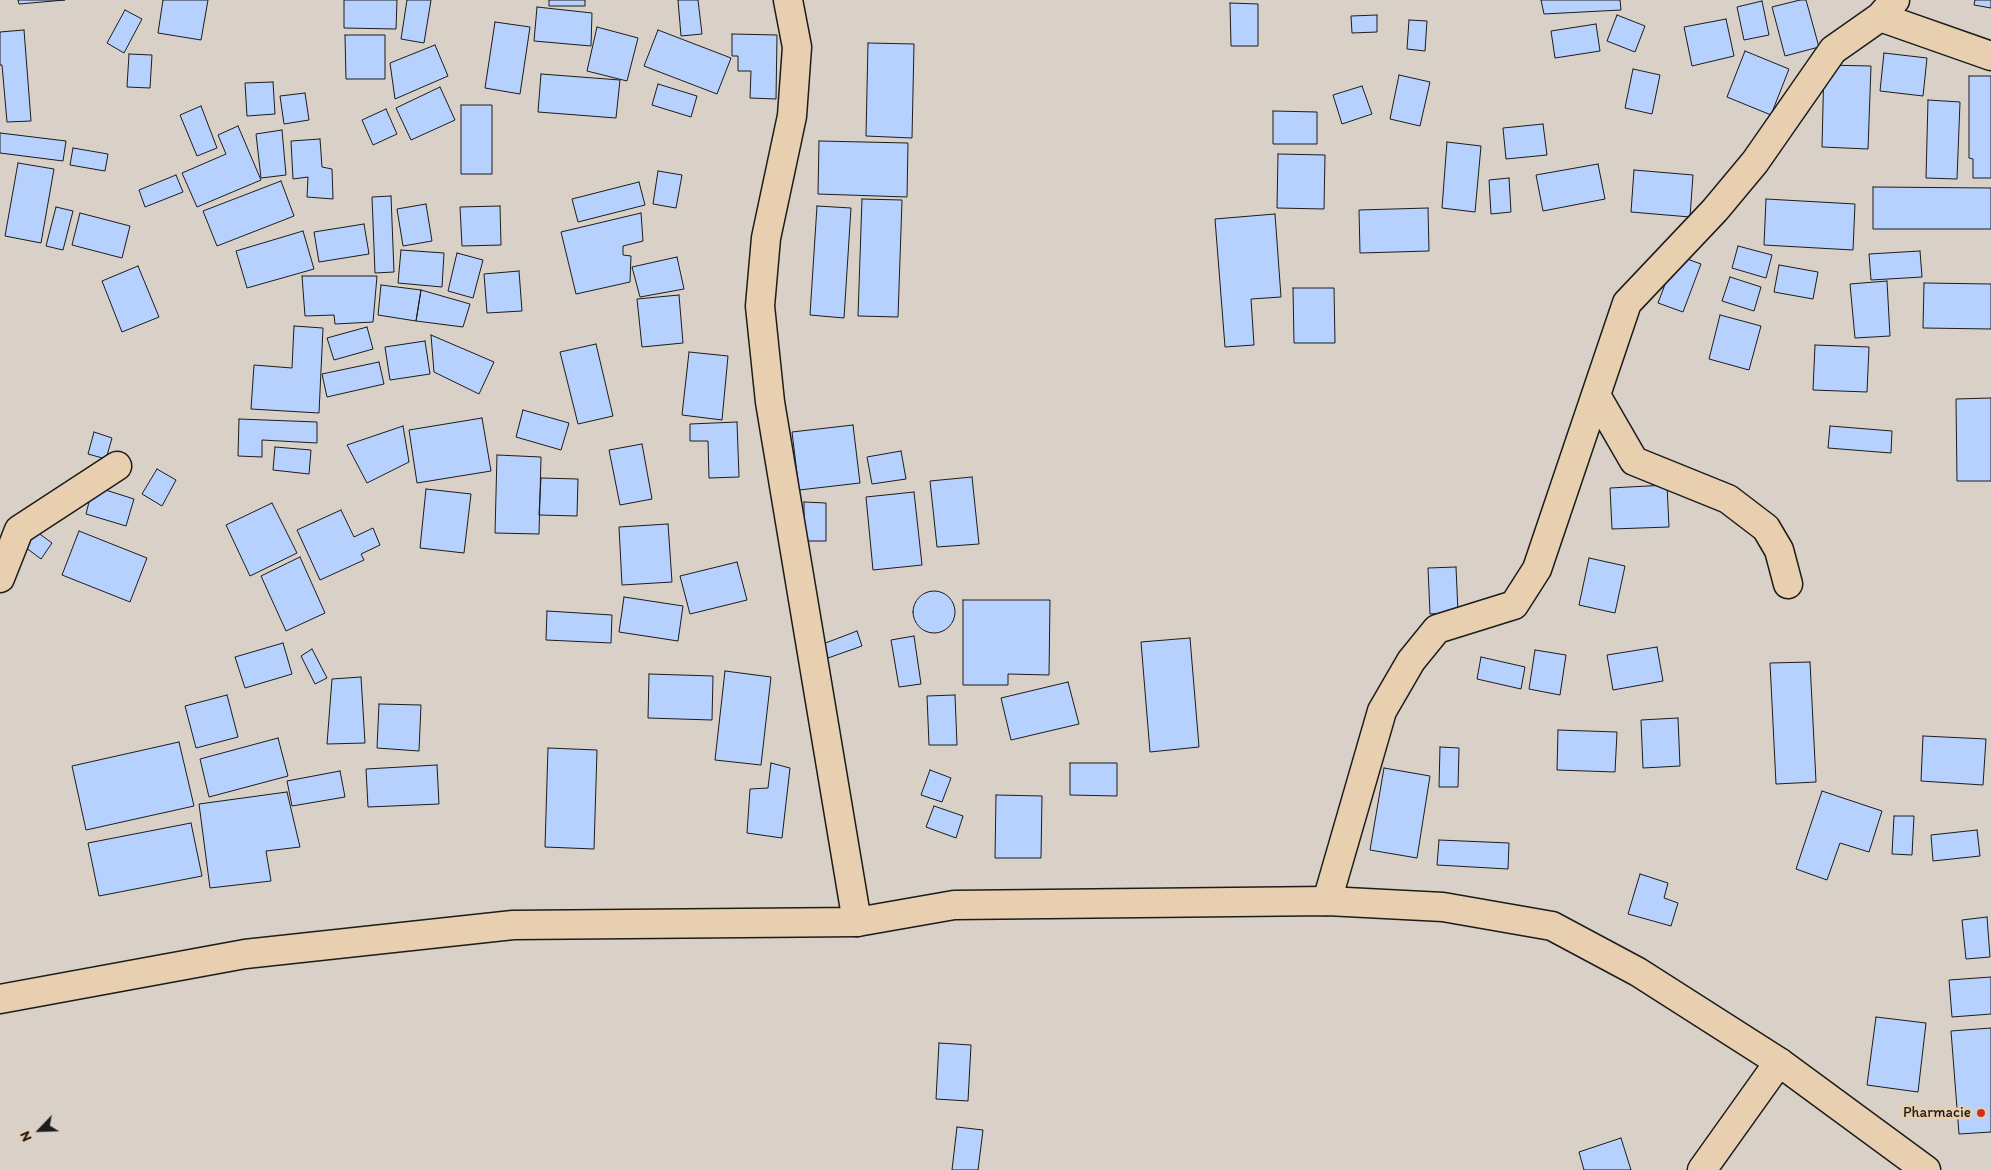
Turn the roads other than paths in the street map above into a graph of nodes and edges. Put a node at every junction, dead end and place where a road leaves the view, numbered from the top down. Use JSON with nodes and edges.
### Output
{"nodes":[{"id":1,"x":788,"y":0,"type":"edge"},
{"id":2,"x":1887,"y":8,"type":"edge"},
{"id":3,"x":1991,"y":56,"type":"edge"},
{"id":4,"x":1597,"y":397,"type":"junction"},
{"id":5,"x":117,"y":466,"type":"dead end"},
{"id":6,"x":0,"y":578,"type":"edge"},
{"id":7,"x":1788,"y":584,"type":"dead end"},
{"id":8,"x":1327,"y":901,"type":"junction"},
{"id":9,"x":858,"y":922,"type":"junction"},
{"id":10,"x":0,"y":1000,"type":"edge"},
{"id":11,"x":1779,"y":1062,"type":"junction"},
{"id":12,"x":1702,"y":1170,"type":"edge"},
{"id":13,"x":1926,"y":1170,"type":"edge"}],
"edges":[{"from":1,"to":9,"type":"street"},
{"from":2,"to":3,"type":"street"},
{"from":2,"to":4,"type":"street"},
{"from":4,"to":7,"type":"street"},
{"from":4,"to":8,"type":"street"},
{"from":5,"to":6,"type":"street"},
{"from":8,"to":9,"type":"street"},
{"from":8,"to":11,"type":"street"},
{"from":9,"to":10,"type":"street"},
{"from":11,"to":12,"type":"street"},
{"from":11,"to":13,"type":"street"}]}
